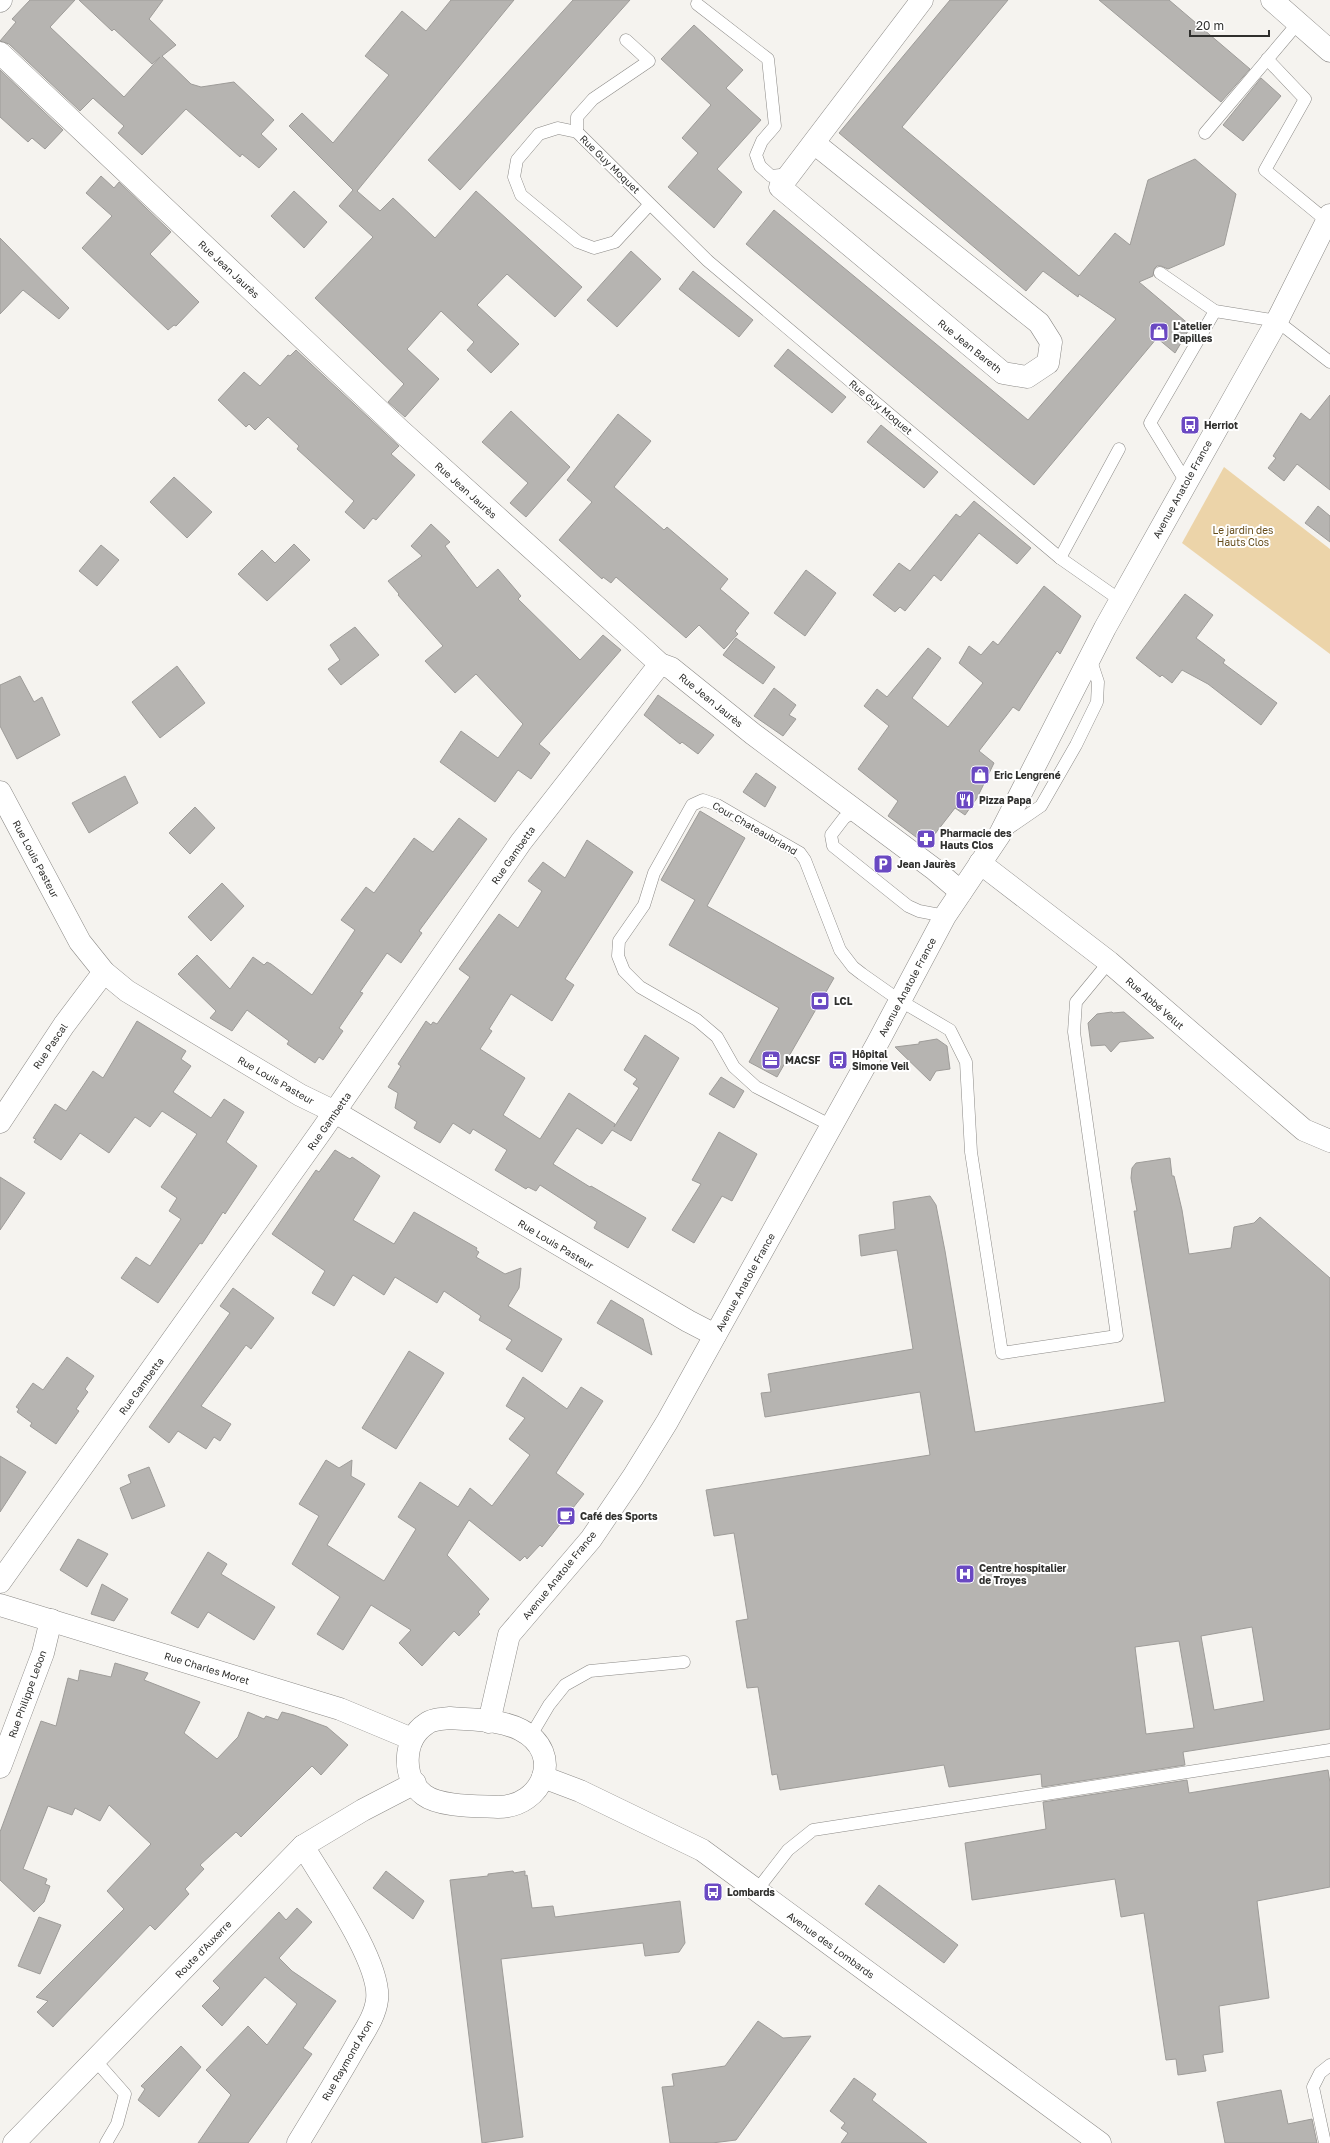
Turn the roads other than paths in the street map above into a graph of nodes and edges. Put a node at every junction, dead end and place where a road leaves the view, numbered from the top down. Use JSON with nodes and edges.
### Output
{"nodes":[{"id":1,"x":922,"y":0,"type":"edge"},
{"id":2,"x":1272,"y":0,"type":"edge"},
{"id":3,"x":697,"y":4,"type":"dead end"},
{"id":4,"x":1298,"y":23,"type":"junction"},
{"id":5,"x":626,"y":40,"type":"dead end"},
{"id":6,"x":1330,"y":51,"type":"edge"},
{"id":7,"x":0,"y":53,"type":"edge"},
{"id":8,"x":1267,"y":59,"type":"junction"},
{"id":9,"x":577,"y":132,"type":"junction"},
{"id":10,"x":1204,"y":133,"type":"dead end"},
{"id":11,"x":814,"y":143,"type":"junction"},
{"id":12,"x":790,"y":174,"type":"junction"},
{"id":13,"x":650,"y":204,"type":"junction"},
{"id":14,"x":1328,"y":218,"type":"edge"},
{"id":15,"x":1160,"y":273,"type":"dead end"},
{"id":16,"x":1215,"y":311,"type":"junction"},
{"id":17,"x":1277,"y":321,"type":"junction"},
{"id":18,"x":1330,"y":362,"type":"edge"},
{"id":19,"x":1118,"y":449,"type":"dead end"},
{"id":20,"x":1186,"y":482,"type":"junction"},
{"id":21,"x":1060,"y":558,"type":"junction"},
{"id":22,"x":1120,"y":600,"type":"junction"},
{"id":23,"x":660,"y":664,"type":"junction"},
{"id":24,"x":0,"y":792,"type":"edge"},
{"id":25,"x":855,"y":811,"type":"junction"},
{"id":26,"x":980,"y":863,"type":"junction"},
{"id":27,"x":961,"y":892,"type":"junction"},
{"id":28,"x":945,"y":916,"type":"junction"},
{"id":29,"x":1108,"y":962,"type":"junction"},
{"id":30,"x":104,"y":972,"type":"junction"},
{"id":31,"x":899,"y":1000,"type":"junction"},
{"id":32,"x":335,"y":1112,"type":"junction"},
{"id":33,"x":0,"y":1122,"type":"edge"},
{"id":34,"x":832,"y":1126,"type":"junction"},
{"id":35,"x":1330,"y":1141,"type":"edge"},
{"id":36,"x":715,"y":1335,"type":"junction"},
{"id":37,"x":0,"y":1582,"type":"edge"},
{"id":38,"x":0,"y":1605,"type":"edge"},
{"id":39,"x":51,"y":1620,"type":"junction"},
{"id":40,"x":684,"y":1662,"type":"dead end"},
{"id":41,"x":489,"y":1722,"type":"junction"},
{"id":42,"x":530,"y":1737,"type":"junction"},
{"id":43,"x":412,"y":1739,"type":"junction"},
{"id":44,"x":1330,"y":1750,"type":"edge"},
{"id":45,"x":0,"y":1767,"type":"edge"},
{"id":46,"x":544,"y":1777,"type":"junction"},
{"id":47,"x":415,"y":1783,"type":"junction"},
{"id":48,"x":303,"y":1846,"type":"junction"},
{"id":49,"x":757,"y":1890,"type":"junction"},
{"id":50,"x":95,"y":2060,"type":"junction"},
{"id":51,"x":1330,"y":2065,"type":"edge"},
{"id":52,"x":14,"y":2143,"type":"edge"},
{"id":53,"x":106,"y":2143,"type":"edge"},
{"id":54,"x":298,"y":2143,"type":"edge"},
{"id":55,"x":1100,"y":2143,"type":"edge"},
{"id":56,"x":1325,"y":2143,"type":"edge"}],
"edges":[{"from":1,"to":11,"type":"street","name":"Rue Jean Bareth"},
{"from":2,"to":4,"type":"street"},
{"from":3,"to":12,"type":"lane"},
{"from":4,"to":6,"type":"street"},
{"from":4,"to":8,"type":"lane"},
{"from":5,"to":9,"type":"lane"},
{"from":7,"to":23,"type":"street","name":"Rue Jean Jaurès"},
{"from":8,"to":10,"type":"lane"},
{"from":8,"to":14,"type":"lane"},
{"from":9,"to":13,"type":"lane","name":"Rue Guy Moquet"},
{"from":9,"to":13,"type":"lane","name":"Rue Guy Moquet"},
{"from":11,"to":12,"type":"street","name":"Rue Jean Bareth"},
{"from":11,"to":12,"type":"street","name":"Rue Jean Bareth"},
{"from":13,"to":21,"type":"lane","name":"Rue Guy Moquet"},
{"from":14,"to":17,"type":"street","name":"Avenue Anatole France"},
{"from":15,"to":16,"type":"lane"},
{"from":16,"to":17,"type":"lane"},
{"from":16,"to":20,"type":"lane"},
{"from":17,"to":18,"type":"lane"},
{"from":17,"to":20,"type":"street","name":"Avenue Anatole France"},
{"from":19,"to":21,"type":"lane"},
{"from":20,"to":22,"type":"street","name":"Avenue Anatole France"},
{"from":21,"to":22,"type":"lane","name":"Rue Guy Moquet"},
{"from":22,"to":26,"type":"street","name":"Avenue Anatole France"},
{"from":23,"to":25,"type":"street","name":"Rue Jean Jaurès"},
{"from":23,"to":32,"type":"street","name":"Rue Gambetta"},
{"from":24,"to":30,"type":"street","name":"Rue Louis Pasteur"},
{"from":25,"to":27,"type":"street","name":"Rue Jean Jaurès"},
{"from":25,"to":28,"type":"lane"},
{"from":26,"to":27,"type":"street","name":"Avenue Anatole France"},
{"from":26,"to":29,"type":"street","name":"Rue Abbé Velut"},
{"from":27,"to":28,"type":"street","name":"Avenue Anatole France"},
{"from":28,"to":31,"type":"street","name":"Avenue Anatole France"},
{"from":29,"to":31,"type":"lane","name":"Cour Chateaubriand"},
{"from":29,"to":35,"type":"street","name":"Rue Abbé Velut"},
{"from":30,"to":32,"type":"street","name":"Rue Louis Pasteur"},
{"from":30,"to":33,"type":"street","name":"Rue Pascal"},
{"from":31,"to":34,"type":"street","name":"Avenue Anatole France"},
{"from":31,"to":34,"type":"lane","name":"Cour Chateaubriand"},
{"from":32,"to":36,"type":"street","name":"Rue Louis Pasteur"},
{"from":32,"to":37,"type":"street","name":"Rue Gambetta"},
{"from":34,"to":36,"type":"street","name":"Avenue Anatole France"},
{"from":36,"to":41,"type":"street","name":"Avenue Anatole France"},
{"from":38,"to":39,"type":"street","name":"Rue Charles Moret"},
{"from":39,"to":43,"type":"street","name":"Rue Charles Moret"},
{"from":39,"to":45,"type":"street","name":"Rue Philippe Lebon"},
{"from":40,"to":42,"type":"lane"},
{"from":41,"to":42,"type":"street"},
{"from":41,"to":43,"type":"street"},
{"from":42,"to":46,"type":"street"},
{"from":43,"to":47,"type":"street"},
{"from":44,"to":49,"type":"lane"},
{"from":46,"to":47,"type":"street"},
{"from":46,"to":49,"type":"street","name":"Avenue des Lombards"},
{"from":47,"to":48,"type":"street","name":"Route d'Auxerre"},
{"from":48,"to":50,"type":"street","name":"Route d'Auxerre"},
{"from":48,"to":54,"type":"street","name":"Rue Raymond Aron"},
{"from":49,"to":55,"type":"street","name":"Avenue des Lombards"},
{"from":50,"to":52,"type":"street","name":"Route d'Auxerre"},
{"from":50,"to":53,"type":"lane"},
{"from":51,"to":56,"type":"lane"}]}
